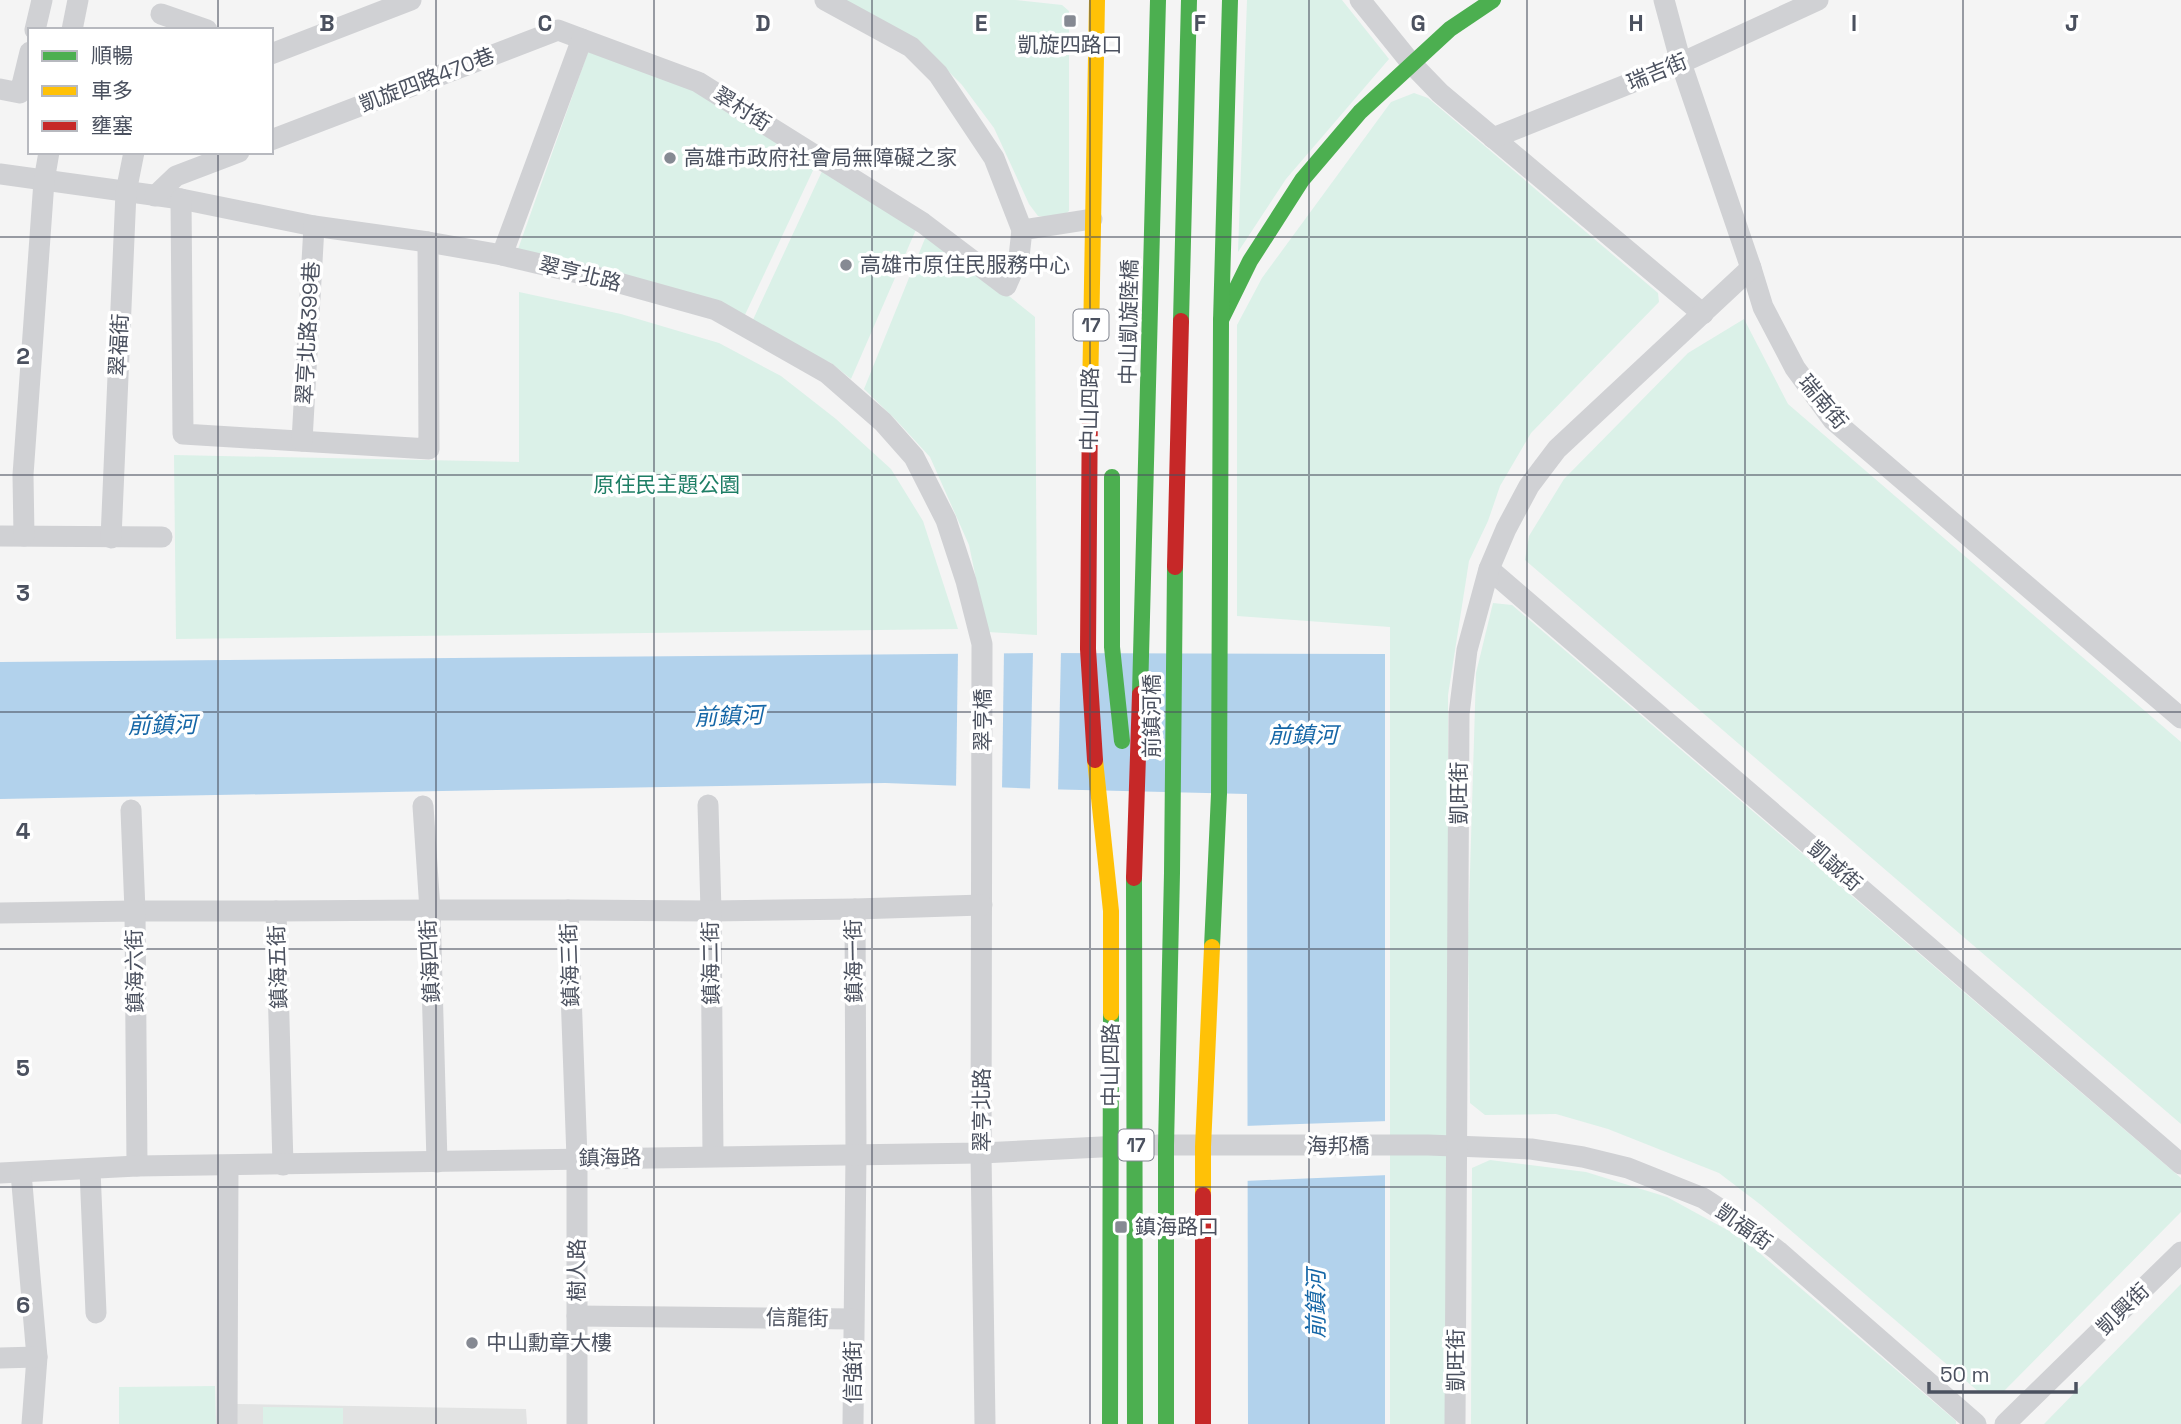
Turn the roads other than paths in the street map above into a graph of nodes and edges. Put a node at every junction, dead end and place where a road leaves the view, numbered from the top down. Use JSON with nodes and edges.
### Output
{"nodes":[{"id":1,"x":42,"y":0,"type":"edge"},
{"id":2,"x":78,"y":0,"type":"edge"},
{"id":3,"x":411,"y":0,"type":"edge"},
{"id":4,"x":825,"y":0,"type":"edge"},
{"id":5,"x":1097,"y":0,"type":"edge"},
{"id":6,"x":1158,"y":0,"type":"edge"},
{"id":7,"x":1189,"y":0,"type":"edge"},
{"id":8,"x":1216,"y":0,"type":"edge"},
{"id":9,"x":1230,"y":0,"type":"edge"},
{"id":10,"x":1360,"y":0,"type":"edge"},
{"id":11,"x":1493,"y":0,"type":"edge"},
{"id":12,"x":1664,"y":0,"type":"edge"},
{"id":13,"x":1818,"y":0,"type":"edge"},
{"id":14,"x":161,"y":14,"type":"edge"},
{"id":15,"x":35,"y":28,"type":"edge"},
{"id":16,"x":72,"y":28,"type":"edge"},
{"id":17,"x":201,"y":28,"type":"edge"},
{"id":18,"x":582,"y":39,"type":"junction"},
{"id":19,"x":273,"y":53,"type":"edge"},
{"id":20,"x":28,"y":60,"type":"edge"},
{"id":21,"x":1411,"y":63,"type":"junction"},
{"id":22,"x":1681,"y":63,"type":"junction"},
{"id":23,"x":0,"y":89,"type":"edge"},
{"id":24,"x":1493,"y":138,"type":"junction"},
{"id":25,"x":273,"y":139,"type":"edge"},
{"id":26,"x":49,"y":154,"type":"edge"},
{"id":27,"x":134,"y":154,"type":"edge"},
{"id":28,"x":234,"y":154,"type":"edge"},
{"id":29,"x":0,"y":174,"type":"edge"},
{"id":30,"x":44,"y":181,"type":"junction"},
{"id":31,"x":126,"y":192,"type":"junction"},
{"id":32,"x":155,"y":196,"type":"junction"},
{"id":33,"x":181,"y":199,"type":"junction"},
{"id":34,"x":1092,"y":219,"type":"junction"},
{"id":35,"x":314,"y":226,"type":"junction"},
{"id":36,"x":1022,"y":230,"type":"junction"},
{"id":37,"x":428,"y":242,"type":"junction"},
{"id":38,"x":502,"y":255,"type":"junction"},
{"id":39,"x":1751,"y":268,"type":"junction"},
{"id":40,"x":1703,"y":314,"type":"junction"},
{"id":41,"x":1221,"y":321,"type":"junction"},
{"id":42,"x":1206,"y":367,"type":"junction"},
{"id":43,"x":302,"y":441,"type":"junction"},
{"id":44,"x":1205,"y":450,"type":"dead end"},
{"id":45,"x":1112,"y":465,"type":"dead end"},
{"id":46,"x":0,"y":536,"type":"edge"},
{"id":47,"x":24,"y":536,"type":"junction"},
{"id":48,"x":162,"y":537,"type":"dead end"},
{"id":49,"x":111,"y":538,"type":"junction"},
{"id":50,"x":1489,"y":569,"type":"junction"},
{"id":51,"x":982,"y":644,"type":"joint"},
{"id":52,"x":1142,"y":644,"type":"joint"},
{"id":53,"x":1112,"y":647,"type":"joint"},
{"id":54,"x":2181,"y":718,"type":"edge"},
{"id":55,"x":1189,"y":738,"type":"dead end"},
{"id":56,"x":1131,"y":792,"type":"junction"},
{"id":57,"x":1177,"y":793,"type":"junction"},
{"id":58,"x":983,"y":796,"type":"joint"},
{"id":59,"x":708,"y":805,"type":"dead end"},
{"id":60,"x":423,"y":806,"type":"dead end"},
{"id":61,"x":131,"y":810,"type":"dead end"},
{"id":62,"x":982,"y":905,"type":"junction"},
{"id":63,"x":855,"y":909,"type":"junction"},
{"id":64,"x":430,"y":910,"type":"junction"},
{"id":65,"x":568,"y":910,"type":"junction"},
{"id":66,"x":135,"y":911,"type":"junction"},
{"id":67,"x":276,"y":911,"type":"junction"},
{"id":68,"x":711,"y":911,"type":"junction"},
{"id":69,"x":0,"y":913,"type":"edge"},
{"id":70,"x":1136,"y":1145,"type":"junction"},
{"id":71,"x":1166,"y":1145,"type":"junction"},
{"id":72,"x":1211,"y":1146,"type":"junction"},
{"id":73,"x":1457,"y":1146,"type":"junction"},
{"id":74,"x":1111,"y":1147,"type":"junction"},
{"id":75,"x":981,"y":1153,"type":"junction"},
{"id":76,"x":856,"y":1154,"type":"junction"},
{"id":77,"x":713,"y":1156,"type":"junction"},
{"id":78,"x":577,"y":1158,"type":"junction"},
{"id":79,"x":437,"y":1162,"type":"junction"},
{"id":80,"x":2181,"y":1164,"type":"edge"},
{"id":81,"x":283,"y":1165,"type":"junction"},
{"id":82,"x":137,"y":1166,"type":"junction"},
{"id":83,"x":228,"y":1166,"type":"junction"},
{"id":84,"x":90,"y":1170,"type":"junction"},
{"id":85,"x":11,"y":1173,"type":"edge"},
{"id":86,"x":2181,"y":1252,"type":"edge"},
{"id":87,"x":96,"y":1313,"type":"dead end"},
{"id":88,"x":577,"y":1316,"type":"junction"},
{"id":89,"x":853,"y":1319,"type":"junction"},
{"id":90,"x":37,"y":1357,"type":"junction"},
{"id":91,"x":0,"y":1358,"type":"edge"},
{"id":92,"x":32,"y":1424,"type":"edge"},
{"id":93,"x":227,"y":1424,"type":"edge"},
{"id":94,"x":577,"y":1424,"type":"edge"},
{"id":95,"x":853,"y":1424,"type":"edge"},
{"id":96,"x":985,"y":1424,"type":"edge"},
{"id":97,"x":1110,"y":1424,"type":"edge"},
{"id":98,"x":1135,"y":1424,"type":"edge"},
{"id":99,"x":1166,"y":1424,"type":"edge"},
{"id":100,"x":1203,"y":1424,"type":"edge"},
{"id":101,"x":1455,"y":1424,"type":"edge"},
{"id":102,"x":1976,"y":1424,"type":"edge"},
{"id":103,"x":2005,"y":1424,"type":"edge"}],
"edges":[{"from":1,"to":15,"type":"street"},
{"from":2,"to":16,"type":"street"},
{"from":3,"to":19,"type":"street"},
{"from":4,"to":36,"type":"street"},
{"from":5,"to":34,"type":"main road","name":"中山四路","number":"17"},
{"from":6,"to":52,"type":"main road","name":"中山凱旋陸橋","number":"17"},
{"from":7,"to":57,"type":"main road","name":"前鎮河橋","number":"17"},
{"from":8,"to":42,"type":"main road"},
{"from":9,"to":41,"type":"main road"},
{"from":10,"to":21,"type":"street"},
{"from":11,"to":21,"type":"main road"},
{"from":12,"to":22,"type":"street","name":"瑞南街"},
{"from":13,"to":22,"type":"street","name":"瑞吉街"},
{"from":14,"to":17,"type":"street"},
{"from":18,"to":25,"type":"street","name":"凱旋四路470巷"},
{"from":18,"to":36,"type":"street","name":"翠村街"},
{"from":18,"to":38,"type":"street"},
{"from":20,"to":23,"type":"street"},
{"from":21,"to":24,"type":"street"},
{"from":21,"to":41,"type":"main road"},
{"from":22,"to":24,"type":"street","name":"瑞吉街"},
{"from":22,"to":39,"type":"street","name":"瑞南街"},
{"from":24,"to":40,"type":"street"},
{"from":26,"to":30,"type":"street"},
{"from":27,"to":31,"type":"street","name":"翠福街"},
{"from":28,"to":32,"type":"street"},
{"from":29,"to":30,"type":"street","name":"翠亨北路"},
{"from":30,"to":31,"type":"street","name":"翠亨北路"},
{"from":30,"to":47,"type":"street"},
{"from":31,"to":32,"type":"street","name":"翠亨北路"},
{"from":31,"to":49,"type":"street","name":"翠福街"},
{"from":32,"to":33,"type":"street","name":"翠亨北路"},
{"from":33,"to":35,"type":"street","name":"翠亨北路"},
{"from":33,"to":43,"type":"street"},
{"from":34,"to":36,"type":"street"},
{"from":34,"to":74,"type":"main road","name":"中山四路","number":"17"},
{"from":35,"to":37,"type":"street","name":"翠亨北路"},
{"from":35,"to":43,"type":"street","name":"翠亨北路399巷"},
{"from":37,"to":38,"type":"street","name":"翠亨北路"},
{"from":37,"to":43,"type":"street"},
{"from":38,"to":51,"type":"street","name":"翠亨北路"},
{"from":39,"to":40,"type":"street","name":"凱旺街"},
{"from":39,"to":54,"type":"street","name":"瑞南街"},
{"from":40,"to":50,"type":"street","name":"凱旺街"},
{"from":41,"to":42,"type":"main road"},
{"from":41,"to":72,"type":"main road"},
{"from":42,"to":44,"type":"main road"},
{"from":45,"to":53,"type":"main road","name":"中山四路","number":"17"},
{"from":46,"to":47,"type":"street"},
{"from":47,"to":49,"type":"street"},
{"from":48,"to":49,"type":"street"},
{"from":50,"to":73,"type":"street","name":"凱旺街"},
{"from":50,"to":80,"type":"street","name":"凱誠街"},
{"from":51,"to":58,"type":"street","name":"翠亨橋"},
{"from":52,"to":56,"type":"main road","name":"前鎮河橋","number":"17"},
{"from":53,"to":56,"type":"main road","name":"前鎮河橋","number":"17"},
{"from":55,"to":57,"type":"main road","name":"前鎮河橋","number":"17"},
{"from":56,"to":70,"type":"main road","name":"中山四路","number":"17"},
{"from":57,"to":71,"type":"main road","number":"17"},
{"from":58,"to":62,"type":"street","name":"翠亨北路"},
{"from":59,"to":68,"type":"street"},
{"from":60,"to":64,"type":"street"},
{"from":61,"to":66,"type":"street"},
{"from":62,"to":63,"type":"street"},
{"from":62,"to":75,"type":"street","name":"翠亨北路"},
{"from":63,"to":68,"type":"street","name":"鎮海一街"},
{"from":63,"to":76,"type":"street","name":"鎮海一街"},
{"from":64,"to":65,"type":"street","name":"鎮海三街"},
{"from":64,"to":67,"type":"street","name":"鎮海四街"},
{"from":64,"to":79,"type":"street","name":"鎮海四街"},
{"from":65,"to":68,"type":"street","name":"鎮海二街"},
{"from":65,"to":78,"type":"street","name":"鎮海三街"},
{"from":66,"to":67,"type":"street","name":"鎮海五街"},
{"from":66,"to":69,"type":"street","name":"鎮海六街"},
{"from":66,"to":82,"type":"street","name":"鎮海六街"},
{"from":67,"to":81,"type":"street","name":"鎮海五街"},
{"from":68,"to":77,"type":"street","name":"鎮海二街"},
{"from":70,"to":71,"type":"street","name":"鎮海路"},
{"from":70,"to":74,"type":"street","name":"鎮海路"},
{"from":70,"to":98,"type":"main road","name":"中山四路","number":"17"},
{"from":71,"to":72,"type":"street","name":"鎮海路"},
{"from":71,"to":99,"type":"main road","number":"17"},
{"from":72,"to":73,"type":"street","name":"海邦橋"},
{"from":72,"to":100,"type":"main road"},
{"from":73,"to":101,"type":"street","name":"凱旺街"},
{"from":73,"to":102,"type":"street","name":"凱福街"},
{"from":74,"to":75,"type":"street","name":"鎮海路"},
{"from":74,"to":97,"type":"main road","name":"中山四路","number":"17"},
{"from":75,"to":76,"type":"street","name":"鎮海路"},
{"from":75,"to":96,"type":"street","name":"翠亨北路"},
{"from":76,"to":77,"type":"street","name":"鎮海路"},
{"from":76,"to":89,"type":"street","name":"信龍街"},
{"from":77,"to":78,"type":"street","name":"鎮海路"},
{"from":78,"to":79,"type":"street","name":"鎮海路"},
{"from":78,"to":88,"type":"street","name":"樹人路"},
{"from":79,"to":81,"type":"street","name":"鎮海路"},
{"from":81,"to":83,"type":"street","name":"鎮海路"},
{"from":82,"to":83,"type":"street","name":"鎮海路"},
{"from":82,"to":84,"type":"street","name":"鎮海路"},
{"from":83,"to":93,"type":"street"},
{"from":84,"to":85,"type":"street","name":"鎮海路"},
{"from":84,"to":87,"type":"street"},
{"from":85,"to":90,"type":"street"},
{"from":86,"to":103,"type":"street","name":"凱興街"},
{"from":88,"to":89,"type":"street","name":"信龍街"},
{"from":88,"to":94,"type":"street","name":"樹人路"},
{"from":89,"to":95,"type":"street","name":"信強街"},
{"from":90,"to":91,"type":"street"},
{"from":90,"to":92,"type":"street"}]}
